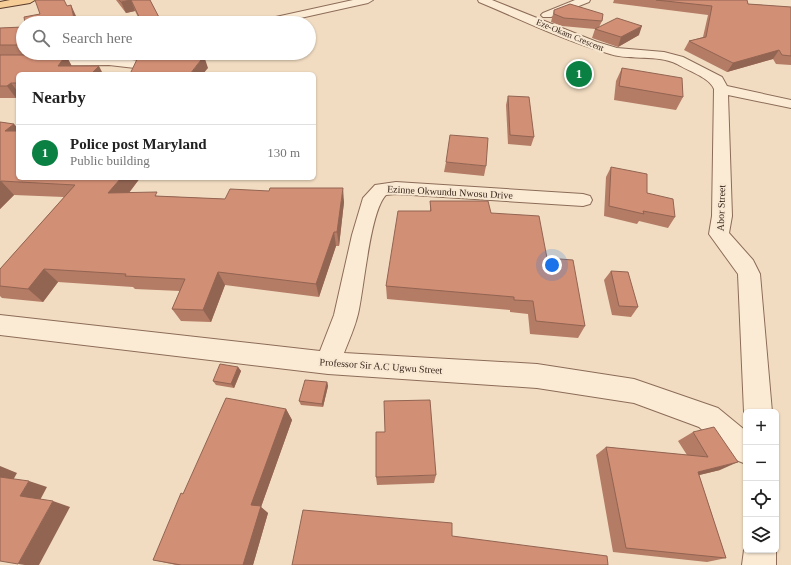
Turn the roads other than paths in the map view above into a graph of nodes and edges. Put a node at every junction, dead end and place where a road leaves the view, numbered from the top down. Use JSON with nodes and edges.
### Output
{"nodes":[{"id":1,"x":30,"y":0,"type":"edge"},
{"id":2,"x":368,"y":0,"type":"edge"},
{"id":3,"x":483,"y":0,"type":"edge"},
{"id":4,"x":585,"y":0,"type":"edge"},
{"id":5,"x":0,"y":5,"type":"edge"},
{"id":6,"x":294,"y":16,"type":"edge"},
{"id":7,"x":533,"y":20,"type":"junction"},
{"id":8,"x":46,"y":60,"type":"edge"},
{"id":9,"x":118,"y":60,"type":"edge"},
{"id":10,"x":0,"y":62,"type":"edge"},
{"id":11,"x":131,"y":69,"type":"edge"},
{"id":12,"x":721,"y":89,"type":"junction"},
{"id":13,"x":791,"y":104,"type":"edge"},
{"id":14,"x":583,"y":200,"type":"dead end"},
{"id":15,"x":0,"y":325,"type":"edge"},
{"id":16,"x":328,"y":363,"type":"junction"},
{"id":17,"x":758,"y":409,"type":"edge"},
{"id":18,"x":743,"y":447,"type":"edge"},
{"id":19,"x":760,"y":553,"type":"edge"},
{"id":20,"x":759,"y":565,"type":"edge"}],
"edges":[{"from":1,"to":5,"type":"main road"},
{"from":2,"to":6,"type":"street"},
{"from":3,"to":7,"type":"street","name":"Eze-Okam Crescent"},
{"from":4,"to":7,"type":"street"},
{"from":7,"to":12,"type":"street","name":"Eze-Okam Crescent"},
{"from":8,"to":10,"type":"street"},
{"from":9,"to":11,"type":"street"},
{"from":12,"to":13,"type":"street"},
{"from":12,"to":17,"type":"street","name":"Abor Street"},
{"from":14,"to":16,"type":"street","name":"Ezinne Okwundu Nwosu Drive"},
{"from":15,"to":16,"type":"street","name":"Professor Sir A.C Ugwu Street"},
{"from":16,"to":18,"type":"street","name":"Professor Sir A.C Ugwu Street"},
{"from":19,"to":20,"type":"street"}]}
